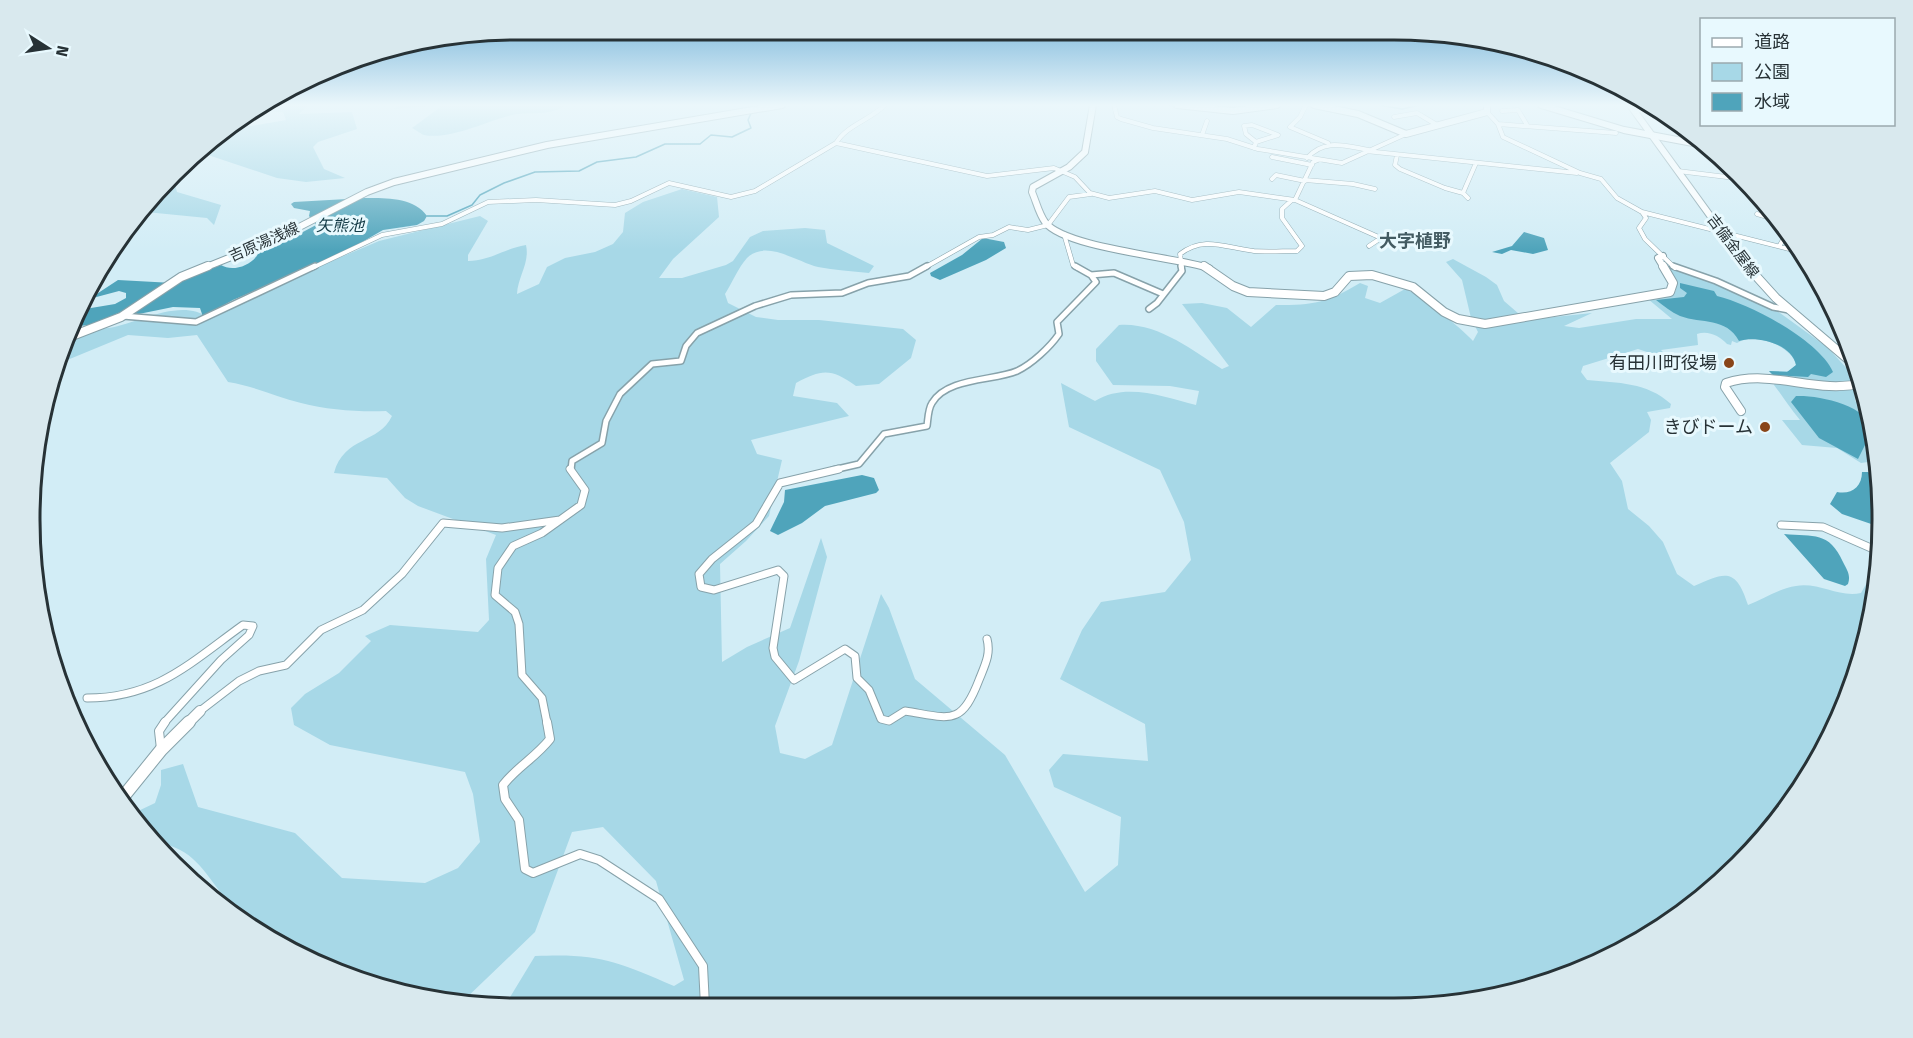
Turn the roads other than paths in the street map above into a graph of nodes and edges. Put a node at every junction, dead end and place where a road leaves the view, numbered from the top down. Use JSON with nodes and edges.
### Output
{"nodes":[{"id":1,"x":512,"y":153,"type":"edge"},
{"id":2,"x":817,"y":153,"type":"edge"},
{"id":3,"x":884,"y":153,"type":"edge"},
{"id":4,"x":1083,"y":153,"type":"edge"},
{"id":5,"x":1283,"y":153,"type":"edge"},
{"id":6,"x":1311,"y":153,"type":"edge"},
{"id":7,"x":1363,"y":153,"type":"edge"},
{"id":8,"x":1386,"y":153,"type":"edge"},
{"id":9,"x":1538,"y":153,"type":"edge"},
{"id":10,"x":1665,"y":153,"type":"edge"},
{"id":11,"x":1397,"y":155,"type":"junction"},
{"id":12,"x":1272,"y":157,"type":"dead end"},
{"id":13,"x":1307,"y":158,"type":"junction"},
{"id":14,"x":1318,"y":160,"type":"junction"},
{"id":15,"x":1476,"y":163,"type":"junction"},
{"id":16,"x":1312,"y":165,"type":"junction"},
{"id":17,"x":1062,"y":171,"type":"junction"},
{"id":18,"x":1678,"y":171,"type":"junction"},
{"id":19,"x":1580,"y":173,"type":"junction"},
{"id":20,"x":1728,"y":177,"type":"edge"},
{"id":21,"x":1272,"y":179,"type":"dead end"},
{"id":22,"x":1305,"y":180,"type":"junction"},
{"id":23,"x":1375,"y":189,"type":"dead end"},
{"id":24,"x":1462,"y":193,"type":"junction"},
{"id":25,"x":1091,"y":194,"type":"junction"},
{"id":26,"x":1468,"y":198,"type":"dead end"},
{"id":27,"x":1294,"y":200,"type":"junction"},
{"id":28,"x":1642,"y":212,"type":"junction"},
{"id":29,"x":1757,"y":214,"type":"dead end"},
{"id":30,"x":1764,"y":216,"type":"edge"},
{"id":31,"x":1048,"y":225,"type":"junction"},
{"id":32,"x":1722,"y":232,"type":"junction"},
{"id":33,"x":1064,"y":234,"type":"junction"},
{"id":34,"x":1783,"y":240,"type":"edge"},
{"id":35,"x":1780,"y":245,"type":"junction"},
{"id":36,"x":1369,"y":246,"type":"dead end"},
{"id":37,"x":1788,"y":248,"type":"edge"},
{"id":38,"x":1663,"y":256,"type":"junction"},
{"id":39,"x":1182,"y":261,"type":"junction"},
{"id":40,"x":1091,"y":274,"type":"junction"},
{"id":41,"x":1163,"y":294,"type":"junction"},
{"id":42,"x":1149,"y":309,"type":"dead end"},
{"id":43,"x":1789,"y":310,"type":"junction"},
{"id":44,"x":123,"y":316,"type":"junction"},
{"id":45,"x":78,"y":333,"type":"edge"},
{"id":46,"x":1843,"y":356,"type":"edge"},
{"id":47,"x":1853,"y":385,"type":"edge"},
{"id":48,"x":1741,"y":411,"type":"dead end"},
{"id":49,"x":566,"y":518,"type":"junction"},
{"id":50,"x":1781,"y":525,"type":"dead end"},
{"id":51,"x":1871,"y":548,"type":"edge"},
{"id":52,"x":987,"y":639,"type":"dead end"},
{"id":53,"x":87,"y":698,"type":"dead end"},
{"id":54,"x":200,"y":711,"type":"joint"},
{"id":55,"x":161,"y":750,"type":"junction"},
{"id":56,"x":126,"y":792,"type":"edge"},
{"id":57,"x":705,"y":998,"type":"edge"}],
"edges":[{"from":1,"to":44,"type":"street","name":"吉原湯浅線"},
{"from":2,"to":44,"type":"street"},
{"from":3,"to":17,"type":"street"},
{"from":4,"to":17,"type":"street"},
{"from":5,"to":13,"type":"street"},
{"from":6,"to":13,"type":"street"},
{"from":7,"to":14,"type":"street"},
{"from":8,"to":11,"type":"street"},
{"from":9,"to":19,"type":"street"},
{"from":10,"to":18,"type":"street","name":"吉備金屋線"},
{"from":11,"to":15,"type":"street"},
{"from":11,"to":24,"type":"street"},
{"from":12,"to":16,"type":"street"},
{"from":13,"to":14,"type":"street"},
{"from":14,"to":16,"type":"street"},
{"from":15,"to":19,"type":"street"},
{"from":15,"to":24,"type":"street"},
{"from":16,"to":22,"type":"street"},
{"from":17,"to":25,"type":"street"},
{"from":17,"to":31,"type":"street"},
{"from":18,"to":20,"type":"street"},
{"from":18,"to":32,"type":"street","name":"吉備金屋線"},
{"from":19,"to":28,"type":"street"},
{"from":21,"to":22,"type":"street"},
{"from":22,"to":23,"type":"street"},
{"from":22,"to":27,"type":"street"},
{"from":24,"to":26,"type":"street"},
{"from":25,"to":27,"type":"street"},
{"from":25,"to":31,"type":"street"},
{"from":27,"to":36,"type":"street"},
{"from":27,"to":39,"type":"street"},
{"from":28,"to":32,"type":"street"},
{"from":28,"to":38,"type":"street"},
{"from":29,"to":30,"type":"street"},
{"from":31,"to":33,"type":"street"},
{"from":31,"to":49,"type":"street"},
{"from":32,"to":35,"type":"street"},
{"from":32,"to":43,"type":"street","name":"吉備金屋線"},
{"from":33,"to":39,"type":"street"},
{"from":33,"to":40,"type":"street"},
{"from":34,"to":35,"type":"street"},
{"from":35,"to":37,"type":"street"},
{"from":38,"to":39,"type":"street"},
{"from":38,"to":43,"type":"street"},
{"from":39,"to":41,"type":"street"},
{"from":40,"to":41,"type":"street"},
{"from":40,"to":52,"type":"street"},
{"from":41,"to":42,"type":"street"},
{"from":43,"to":46,"type":"street","name":"吉備金屋線"},
{"from":44,"to":45,"type":"street","name":"吉原湯浅線"},
{"from":47,"to":48,"type":"street"},
{"from":49,"to":54,"type":"street"},
{"from":49,"to":57,"type":"street"},
{"from":50,"to":51,"type":"street"},
{"from":53,"to":55,"type":"street"},
{"from":54,"to":55,"type":"street"},
{"from":55,"to":56,"type":"street"}]}
